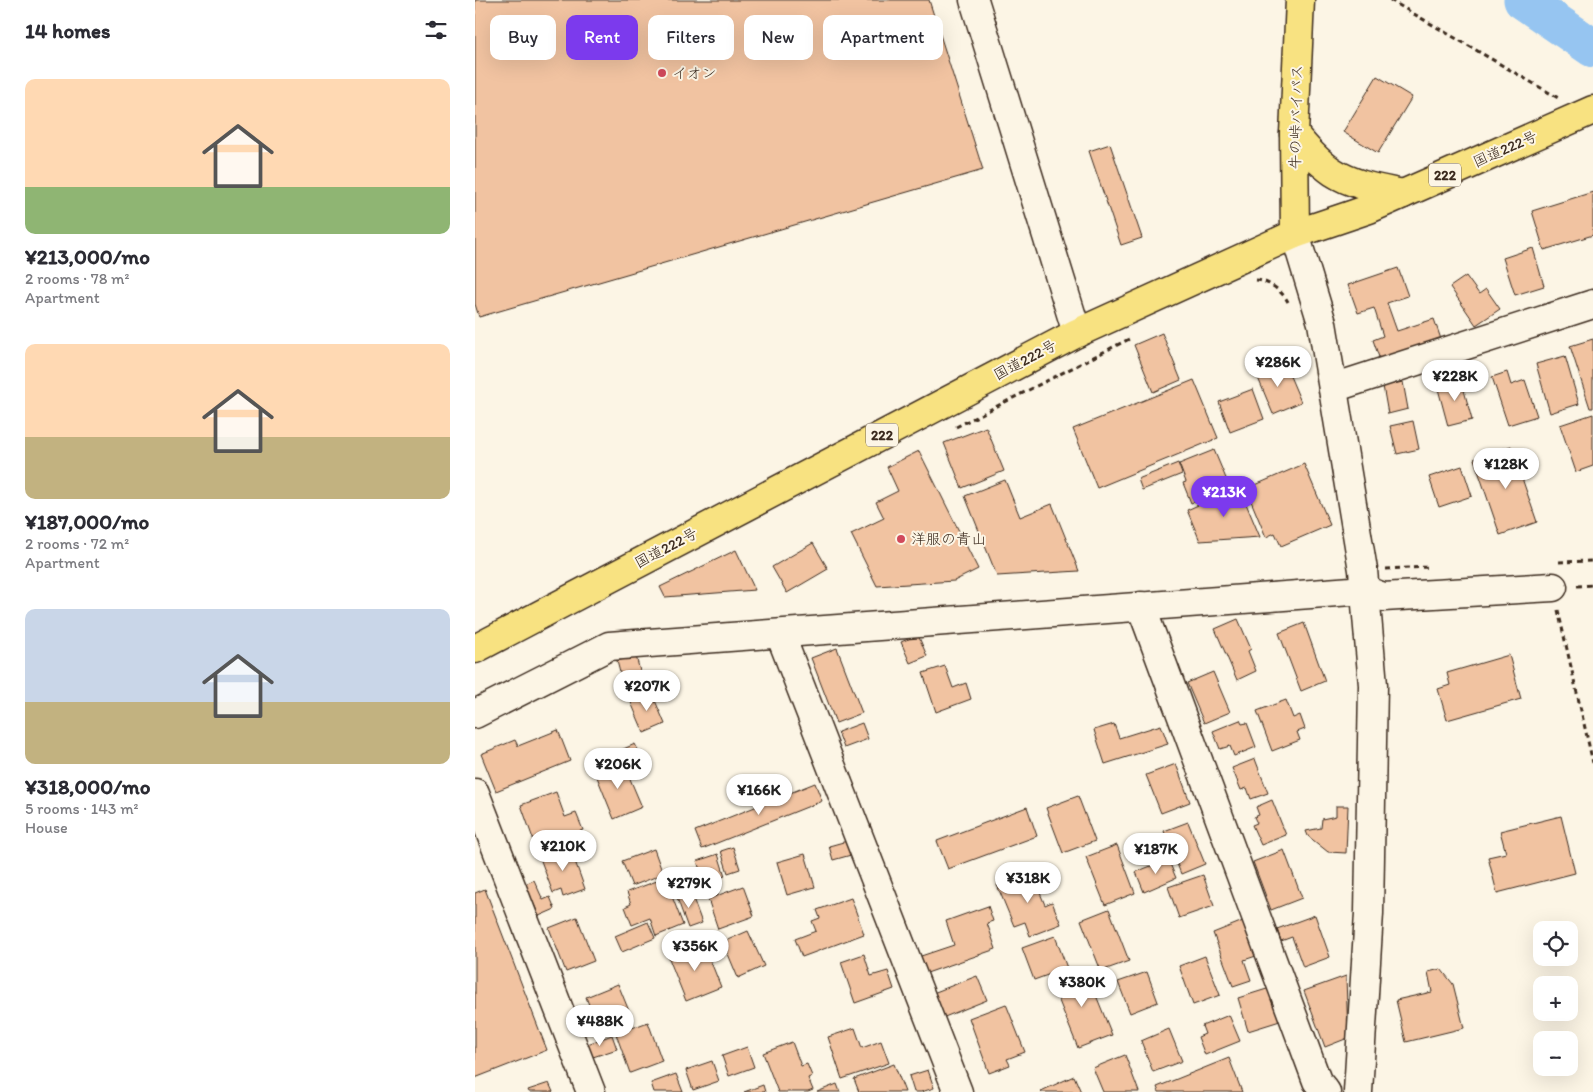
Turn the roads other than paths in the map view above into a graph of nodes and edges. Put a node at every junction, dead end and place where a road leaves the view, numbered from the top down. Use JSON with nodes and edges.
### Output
{"nodes":[{"id":1,"x":974,"y":0,"type":"edge"},
{"id":2,"x":1300,"y":0,"type":"edge"},
{"id":3,"x":1591,"y":114,"type":"edge"},
{"id":4,"x":1294,"y":134,"type":"junction"},
{"id":5,"x":1403,"y":194,"type":"junction"},
{"id":6,"x":1295,"y":234,"type":"junction"},
{"id":7,"x":1593,"y":304,"type":"edge"},
{"id":8,"x":1077,"y":333,"type":"junction"},
{"id":9,"x":1333,"y":388,"type":"junction"},
{"id":10,"x":1553,"y":587,"type":"road end"},
{"id":11,"x":1365,"y":590,"type":"junction"},
{"id":12,"x":1141,"y":606,"type":"junction"},
{"id":13,"x":779,"y":634,"type":"junction"},
{"id":14,"x":475,"y":649,"type":"edge"},
{"id":15,"x":475,"y":714,"type":"edge"},
{"id":16,"x":475,"y":793,"type":"edge"},
{"id":17,"x":591,"y":1092,"type":"edge"},
{"id":18,"x":958,"y":1092,"type":"edge"},
{"id":19,"x":1326,"y":1092,"type":"edge"},
{"id":20,"x":1358,"y":1092,"type":"edge"}],
"edges":[{"from":1,"to":8,"type":"street"},
{"from":2,"to":4,"type":"highway","name":"牛の峠バイパス"},
{"from":3,"to":5,"type":"highway","name":"国道222号","number":"222"},
{"from":4,"to":5,"type":"highway"},
{"from":4,"to":6,"type":"highway","name":"牛の峠バイパス"},
{"from":5,"to":6,"type":"highway","name":"国道222号","number":"222"},
{"from":6,"to":8,"type":"highway","name":"国道222号","number":"222"},
{"from":6,"to":9,"type":"street"},
{"from":7,"to":9,"type":"street"},
{"from":8,"to":14,"type":"highway","name":"国道222号","number":"222"},
{"from":9,"to":11,"type":"street"},
{"from":10,"to":11,"type":"street"},
{"from":11,"to":12,"type":"street"},
{"from":11,"to":20,"type":"street"},
{"from":12,"to":13,"type":"street"},
{"from":12,"to":19,"type":"street"},
{"from":13,"to":15,"type":"street"},
{"from":13,"to":18,"type":"street"},
{"from":16,"to":17,"type":"street"}]}
